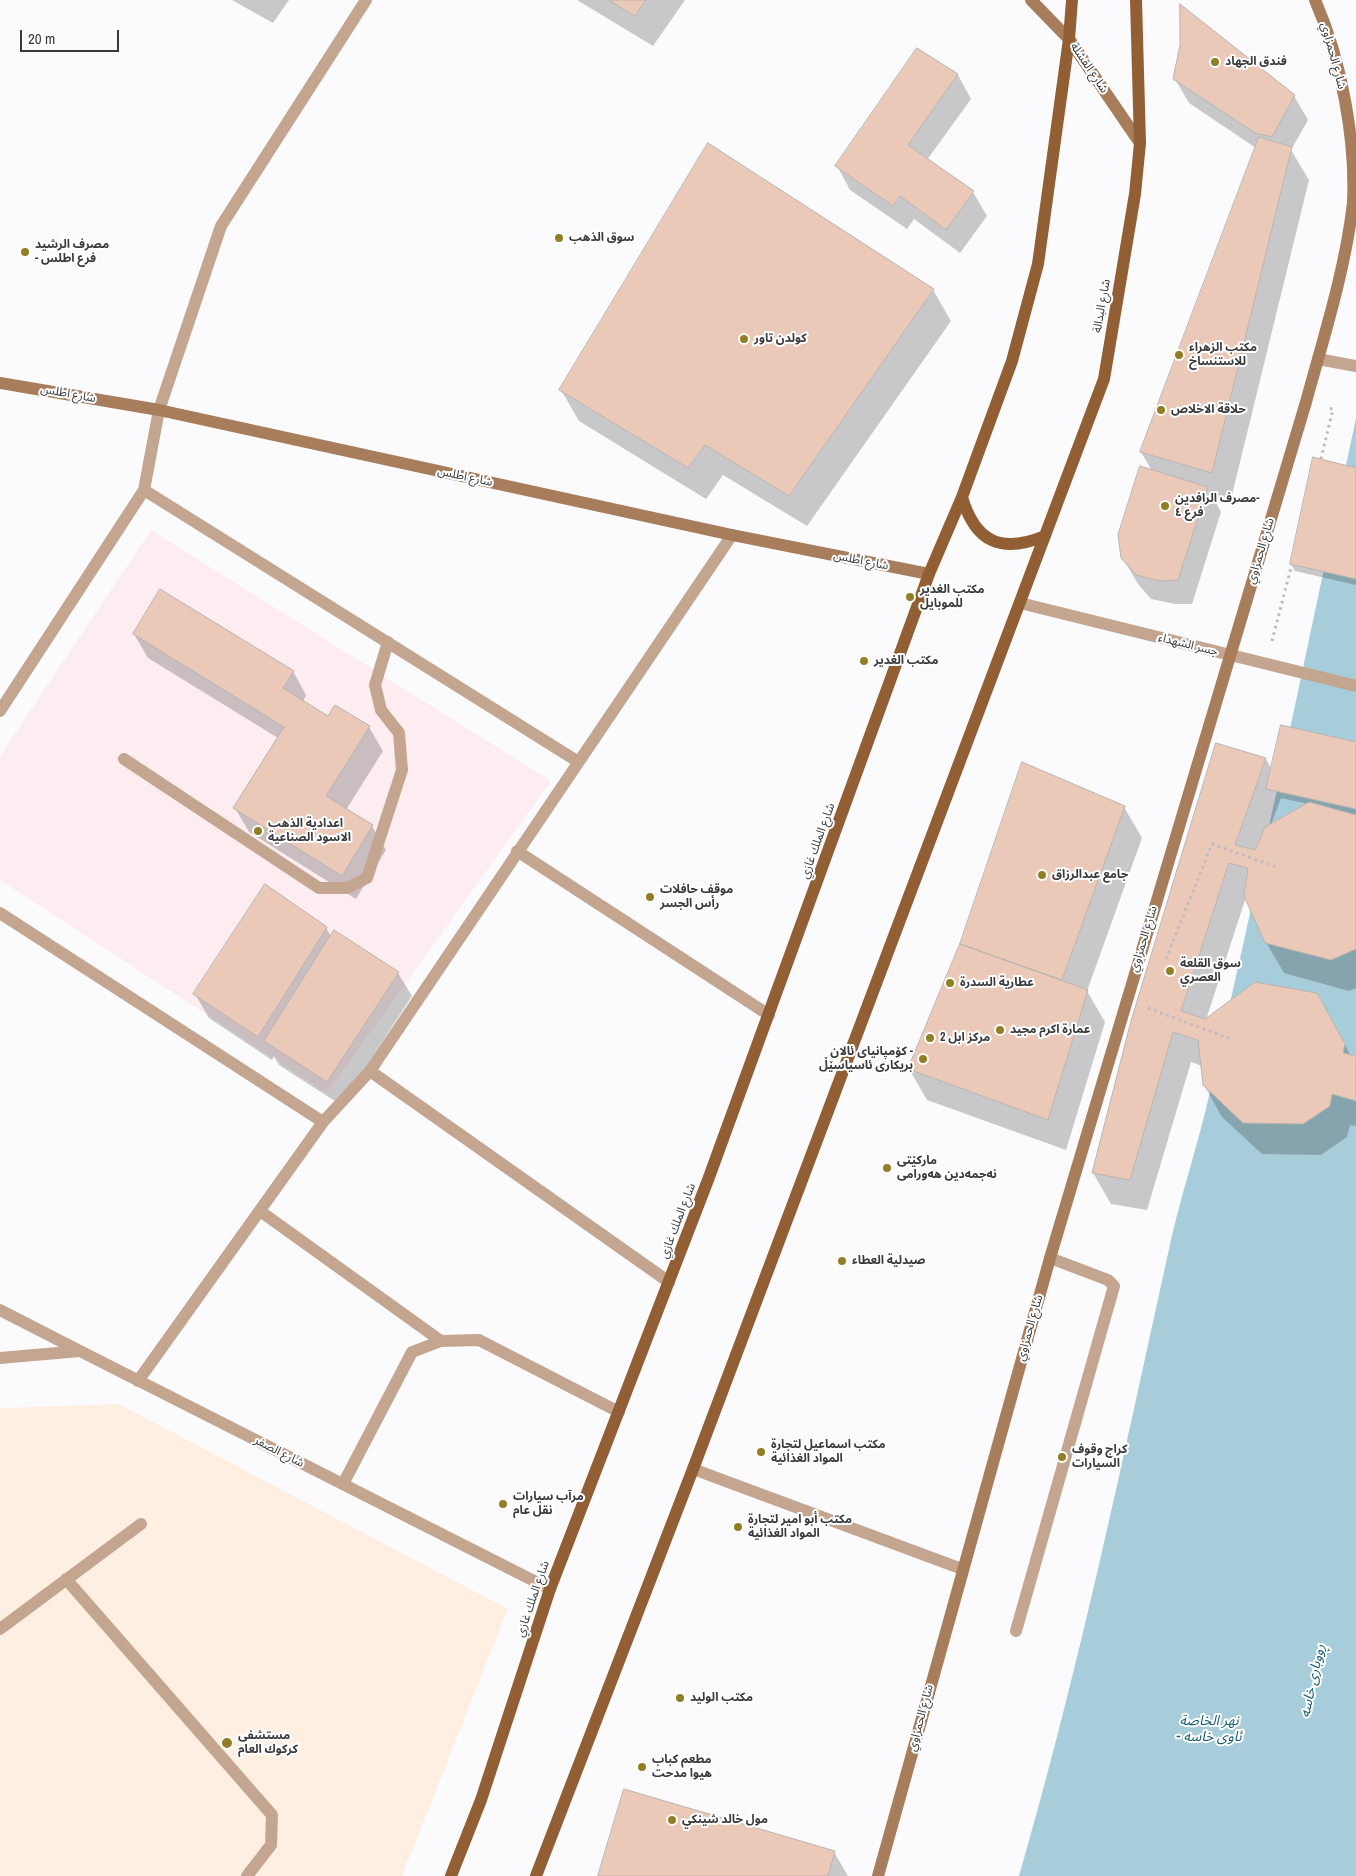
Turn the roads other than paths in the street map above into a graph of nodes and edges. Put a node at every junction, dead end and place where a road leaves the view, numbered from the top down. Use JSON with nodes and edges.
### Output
{"nodes":[{"id":1,"x":366,"y":0,"type":"edge"},
{"id":2,"x":1031,"y":0,"type":"edge"},
{"id":3,"x":1072,"y":0,"type":"edge"},
{"id":4,"x":1136,"y":0,"type":"edge"},
{"id":5,"x":1315,"y":0,"type":"edge"},
{"id":6,"x":1070,"y":39,"type":"junction"},
{"id":7,"x":1140,"y":143,"type":"junction"},
{"id":8,"x":1318,"y":359,"type":"junction"},
{"id":9,"x":1356,"y":366,"type":"edge"},
{"id":10,"x":0,"y":383,"type":"edge"},
{"id":11,"x":159,"y":410,"type":"junction"},
{"id":12,"x":144,"y":490,"type":"junction"},
{"id":13,"x":962,"y":497,"type":"junction"},
{"id":14,"x":732,"y":535,"type":"junction"},
{"id":15,"x":1045,"y":536,"type":"junction"},
{"id":16,"x":929,"y":574,"type":"junction"},
{"id":17,"x":1020,"y":603,"type":"junction"},
{"id":18,"x":388,"y":642,"type":"junction"},
{"id":19,"x":1356,"y":686,"type":"edge"},
{"id":20,"x":0,"y":711,"type":"edge"},
{"id":21,"x":124,"y":759,"type":"dead end"},
{"id":22,"x":577,"y":761,"type":"junction"},
{"id":23,"x":516,"y":851,"type":"junction"},
{"id":24,"x":0,"y":913,"type":"edge"},
{"id":25,"x":769,"y":1015,"type":"junction"},
{"id":26,"x":370,"y":1071,"type":"junction"},
{"id":27,"x":323,"y":1122,"type":"junction"},
{"id":28,"x":260,"y":1211,"type":"junction"},
{"id":29,"x":1050,"y":1258,"type":"junction"},
{"id":30,"x":669,"y":1282,"type":"junction"},
{"id":31,"x":0,"y":1310,"type":"edge"},
{"id":32,"x":441,"y":1341,"type":"junction"},
{"id":33,"x":80,"y":1351,"type":"junction"},
{"id":34,"x":0,"y":1358,"type":"edge"},
{"id":35,"x":138,"y":1381,"type":"junction"},
{"id":36,"x":619,"y":1412,"type":"junction"},
{"id":37,"x":693,"y":1470,"type":"junction"},
{"id":38,"x":343,"y":1484,"type":"junction"},
{"id":39,"x":141,"y":1524,"type":"dead end"},
{"id":40,"x":962,"y":1569,"type":"junction"},
{"id":41,"x":66,"y":1579,"type":"junction"},
{"id":42,"x":550,"y":1589,"type":"junction"},
{"id":43,"x":0,"y":1629,"type":"edge"},
{"id":44,"x":1016,"y":1630,"type":"dead end"},
{"id":45,"x":247,"y":1876,"type":"edge"},
{"id":46,"x":451,"y":1876,"type":"edge"},
{"id":47,"x":536,"y":1876,"type":"edge"},
{"id":48,"x":878,"y":1876,"type":"edge"}],
"edges":[{"from":1,"to":11,"type":"street"},
{"from":2,"to":6,"type":"street","name":"شارع القشلة"},
{"from":3,"to":6,"type":"main road"},
{"from":4,"to":7,"type":"main road","name":"شارع البدالة"},
{"from":5,"to":8,"type":"street","name":"شارع الحمزاوي"},
{"from":6,"to":7,"type":"street","name":"شارع القشلة"},
{"from":6,"to":13,"type":"main road"},
{"from":7,"to":15,"type":"main road","name":"شارع البدالة"},
{"from":8,"to":9,"type":"street"},
{"from":8,"to":29,"type":"street","name":"شارع الحمزاوي"},
{"from":10,"to":11,"type":"street","name":"شارع اطلس"},
{"from":11,"to":12,"type":"street"},
{"from":11,"to":14,"type":"street","name":"شارع اطلس"},
{"from":12,"to":18,"type":"street"},
{"from":12,"to":20,"type":"street"},
{"from":13,"to":15,"type":"main road"},
{"from":13,"to":16,"type":"main road"},
{"from":14,"to":16,"type":"street","name":"شارع اطلس"},
{"from":14,"to":22,"type":"street"},
{"from":15,"to":17,"type":"main road","name":"شارع البدالة"},
{"from":16,"to":25,"type":"main road","name":"شارع الملك غازي"},
{"from":17,"to":19,"type":"street","name":"جسر الشهداء"},
{"from":17,"to":37,"type":"main road"},
{"from":18,"to":21,"type":"street"},
{"from":18,"to":22,"type":"street"},
{"from":22,"to":23,"type":"street"},
{"from":23,"to":25,"type":"street"},
{"from":23,"to":26,"type":"street"},
{"from":24,"to":27,"type":"street"},
{"from":25,"to":30,"type":"main road","name":"شارع الملك غازي"},
{"from":26,"to":27,"type":"street"},
{"from":26,"to":30,"type":"street"},
{"from":27,"to":28,"type":"street"},
{"from":28,"to":32,"type":"street"},
{"from":28,"to":35,"type":"street"},
{"from":29,"to":40,"type":"street","name":"شارع الحمزاوي"},
{"from":29,"to":44,"type":"street"},
{"from":30,"to":36,"type":"main road","name":"شارع الملك غازي"},
{"from":31,"to":33,"type":"street","name":"شارع الصفر"},
{"from":32,"to":36,"type":"street"},
{"from":32,"to":38,"type":"street"},
{"from":33,"to":34,"type":"street"},
{"from":33,"to":35,"type":"street","name":"شارع الصفر"},
{"from":35,"to":38,"type":"street","name":"شارع الصفر"},
{"from":36,"to":42,"type":"main road","name":"شارع الملك غازي"},
{"from":37,"to":40,"type":"street"},
{"from":37,"to":47,"type":"main road"},
{"from":38,"to":42,"type":"street","name":"شارع الصفر"},
{"from":39,"to":41,"type":"street"},
{"from":40,"to":48,"type":"street","name":"شارع الحمزاوي"},
{"from":41,"to":43,"type":"street"},
{"from":41,"to":45,"type":"street"},
{"from":42,"to":46,"type":"main road","name":"شارع الملك غازي"}]}
